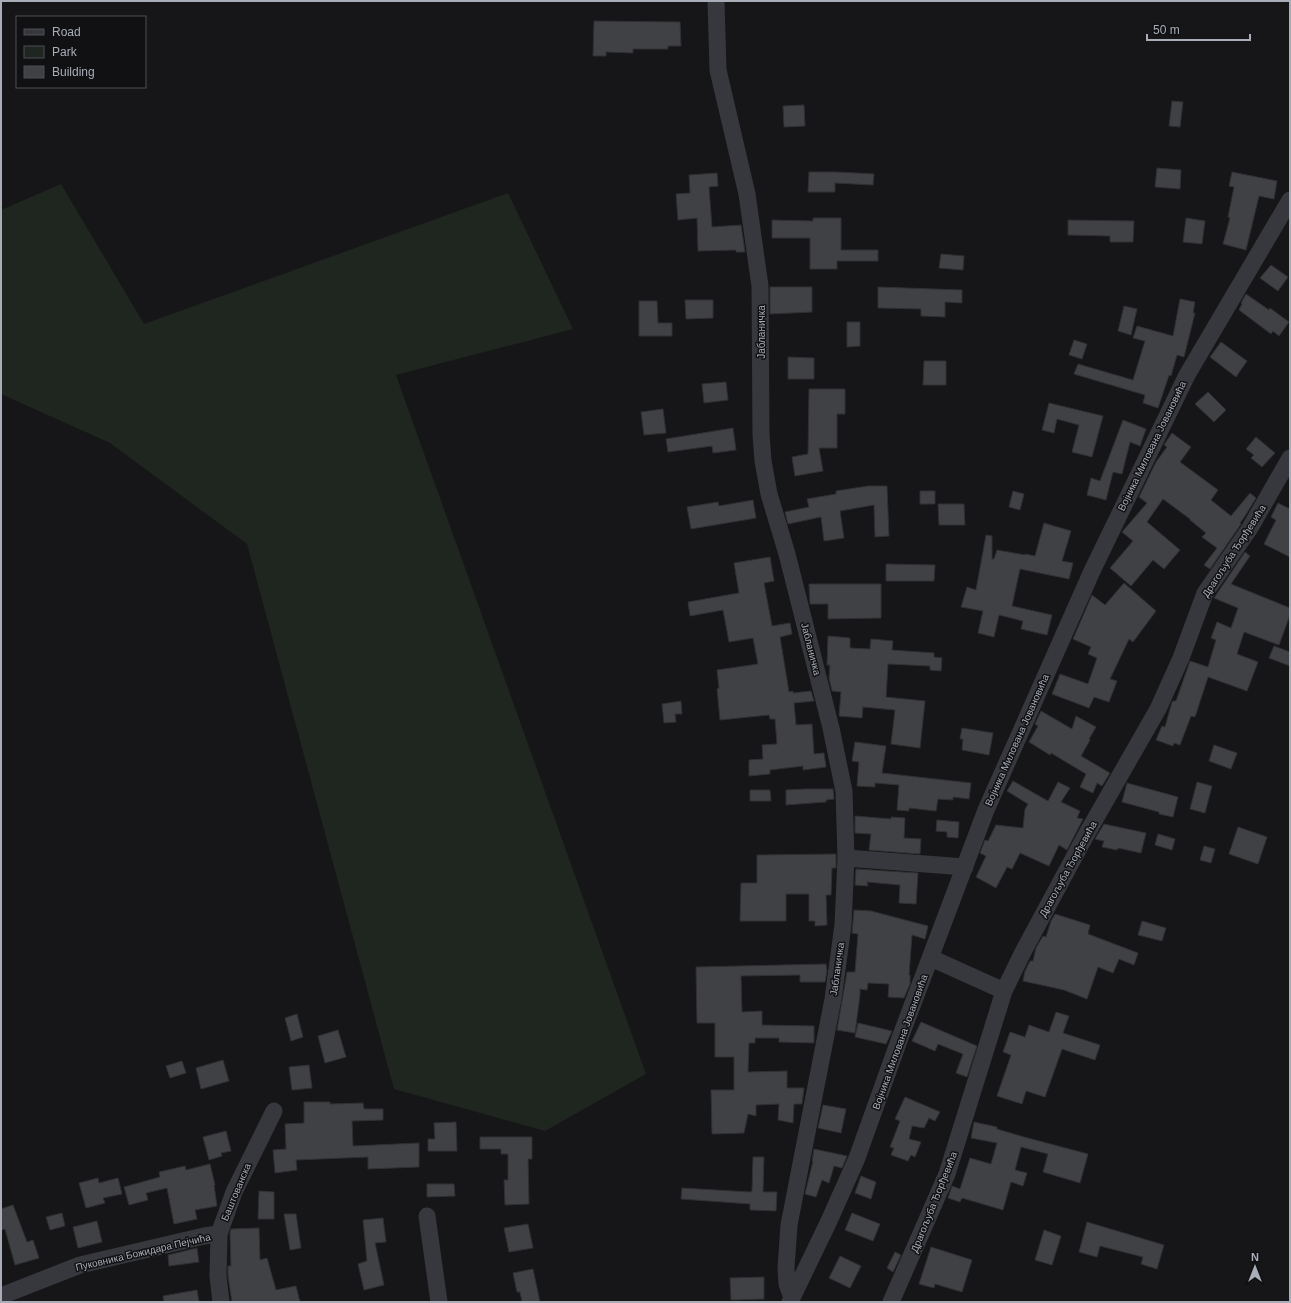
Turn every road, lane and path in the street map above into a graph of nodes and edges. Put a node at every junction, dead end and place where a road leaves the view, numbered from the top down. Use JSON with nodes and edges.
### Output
{"nodes":[{"id":1,"x":716,"y":1,"type":"edge"},
{"id":2,"x":1290,"y":200,"type":"edge"},
{"id":3,"x":1290,"y":458,"type":"edge"},
{"id":4,"x":846,"y":858,"type":"junction"},
{"id":5,"x":965,"y":867,"type":"junction"},
{"id":6,"x":931,"y":958,"type":"junction"},
{"id":7,"x":1004,"y":991,"type":"junction"},
{"id":8,"x":274,"y":1111,"type":"dead end"},
{"id":9,"x":427,"y":1216,"type":"dead end"},
{"id":10,"x":219,"y":1234,"type":"junction"},
{"id":11,"x":1,"y":1296,"type":"edge"},
{"id":12,"x":790,"y":1301,"type":"edge"},
{"id":13,"x":221,"y":1302,"type":"edge"},
{"id":14,"x":439,"y":1302,"type":"edge"},
{"id":15,"x":891,"y":1302,"type":"edge"}],
"edges":[{"from":1,"to":4,"type":"street","name":"Јабланичка"},
{"from":2,"to":5,"type":"street","name":"Војника Милована Јовановића"},
{"from":3,"to":7,"type":"street","name":"Драгољуба Ђорђевића"},
{"from":4,"to":5,"type":"street"},
{"from":4,"to":12,"type":"street","name":"Јабланичка"},
{"from":5,"to":6,"type":"street","name":"Војника Милована Јовановића"},
{"from":6,"to":7,"type":"street"},
{"from":6,"to":12,"type":"street","name":"Војника Милована Јовановића"},
{"from":7,"to":15,"type":"street","name":"Драгољуба Ђорђевића"},
{"from":8,"to":10,"type":"street","name":"Баштованска"},
{"from":9,"to":14,"type":"street"},
{"from":10,"to":11,"type":"street","name":"Пуковника Божидара Пејчића"},
{"from":10,"to":13,"type":"street","name":"Баштованска"}]}
